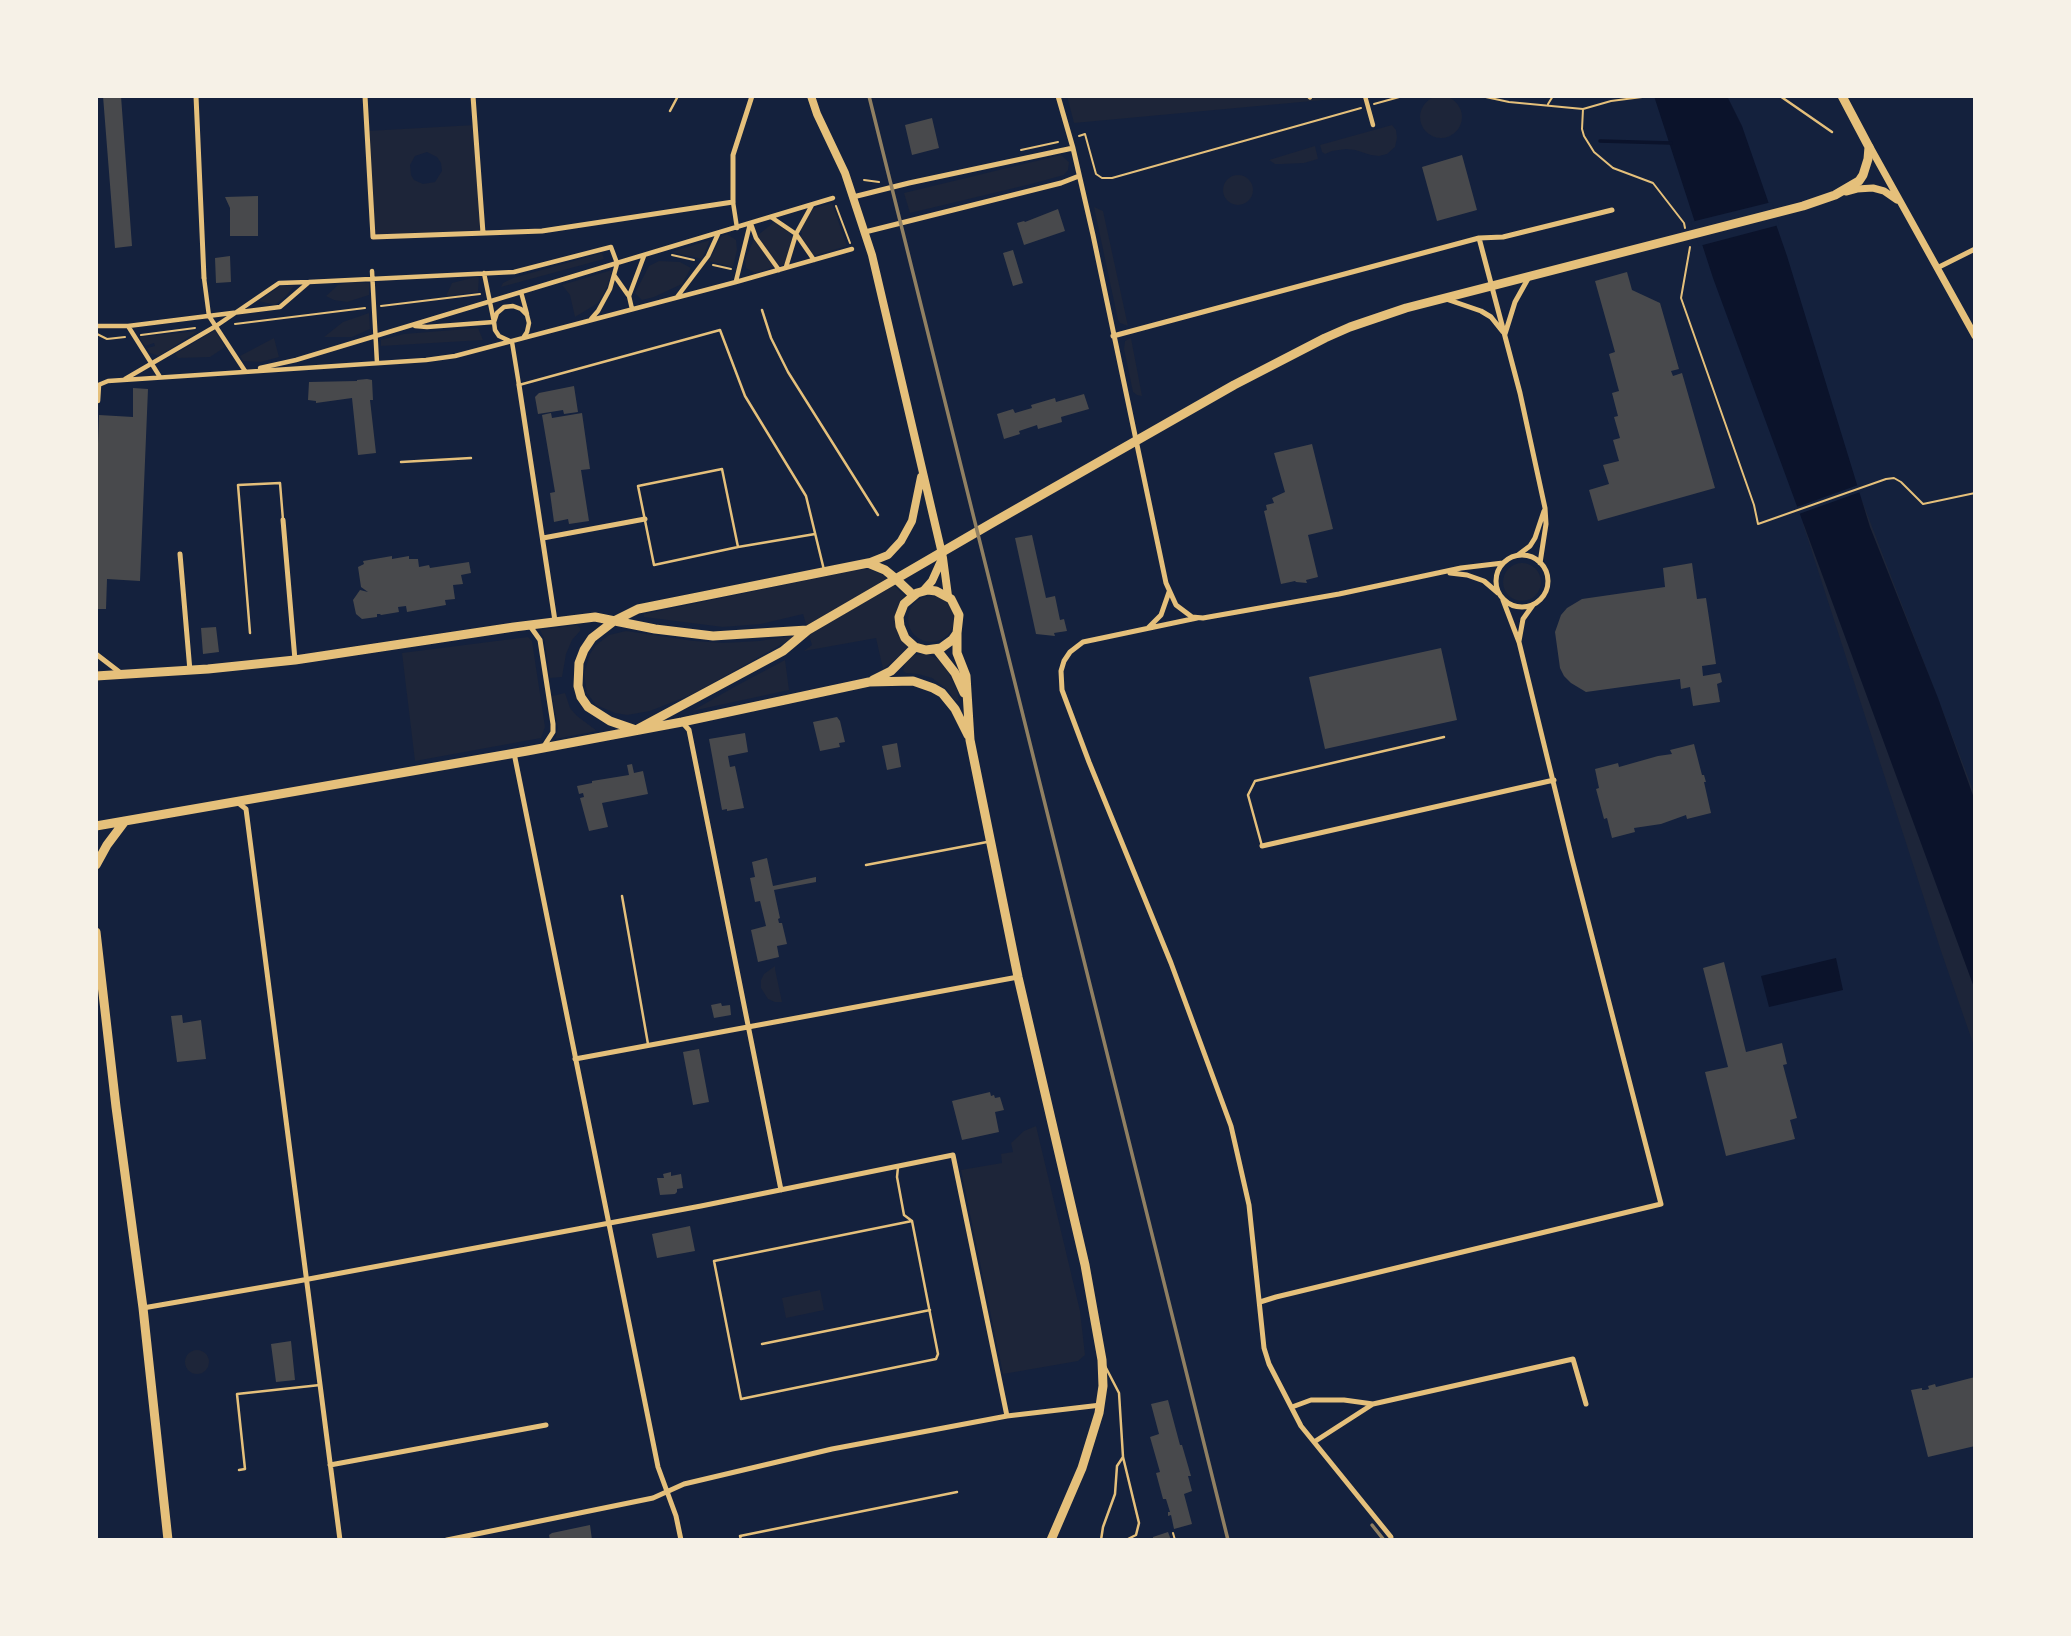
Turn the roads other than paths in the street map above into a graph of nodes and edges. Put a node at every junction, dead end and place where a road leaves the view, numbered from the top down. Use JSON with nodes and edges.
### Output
{"nodes":[{"id":1,"x":196,"y":96,"type":"edge"},
{"id":2,"x":365,"y":96,"type":"edge"},
{"id":3,"x":474,"y":96,"type":"edge"},
{"id":4,"x":678,"y":96,"type":"edge"},
{"id":5,"x":752,"y":96,"type":"edge"},
{"id":6,"x":811,"y":96,"type":"edge"},
{"id":7,"x":1058,"y":96,"type":"edge"},
{"id":8,"x":1365,"y":96,"type":"edge"},
{"id":9,"x":1780,"y":96,"type":"edge"},
{"id":10,"x":1842,"y":96,"type":"edge"},
{"id":11,"x":670,"y":111,"type":"dead end"},
{"id":12,"x":1373,"y":125,"type":"dead end"},
{"id":13,"x":1832,"y":132,"type":"dead end"},
{"id":14,"x":1869,"y":146,"type":"junction"},
{"id":15,"x":1073,"y":148,"type":"junction"},
{"id":16,"x":1079,"y":176,"type":"junction"},
{"id":17,"x":1835,"y":195,"type":"junction"},
{"id":18,"x":853,"y":197,"type":"junction"},
{"id":19,"x":833,"y":198,"type":"road end"},
{"id":20,"x":733,"y":202,"type":"junction"},
{"id":21,"x":1900,"y":203,"type":"junction"},
{"id":22,"x":812,"y":205,"type":"junction"},
{"id":23,"x":1612,"y":210,"type":"dead end"},
{"id":24,"x":771,"y":217,"type":"junction"},
{"id":25,"x":750,"y":224,"type":"junction"},
{"id":26,"x":737,"y":228,"type":"junction"},
{"id":27,"x":865,"y":232,"type":"junction"},
{"id":28,"x":483,"y":233,"type":"junction"},
{"id":29,"x":718,"y":233,"type":"junction"},
{"id":30,"x":796,"y":234,"type":"junction"},
{"id":31,"x":1479,"y":238,"type":"junction"},
{"id":32,"x":1975,"y":248,"type":"edge"},
{"id":33,"x":852,"y":249,"type":"road end"},
{"id":34,"x":644,"y":256,"type":"junction"},
{"id":35,"x":814,"y":260,"type":"junction"},
{"id":36,"x":617,"y":264,"type":"junction"},
{"id":37,"x":786,"y":268,"type":"junction"},
{"id":38,"x":1937,"y":268,"type":"junction"},
{"id":39,"x":779,"y":270,"type":"junction"},
{"id":40,"x":372,"y":271,"type":"dead end"},
{"id":41,"x":484,"y":273,"type":"junction"},
{"id":42,"x":614,"y":275,"type":"junction"},
{"id":43,"x":1529,"y":277,"type":"junction"},
{"id":44,"x":204,"y":278,"type":"joint"},
{"id":45,"x":372,"y":279,"type":"junction"},
{"id":46,"x":309,"y":282,"type":"junction"},
{"id":47,"x":736,"y":282,"type":"junction"},
{"id":48,"x":1492,"y":286,"type":"junction"},
{"id":49,"x":522,"y":292,"type":"junction"},
{"id":50,"x":629,"y":296,"type":"junction"},
{"id":51,"x":676,"y":298,"type":"junction"},
{"id":52,"x":1445,"y":298,"type":"junction"},
{"id":53,"x":490,"y":302,"type":"junction"},
{"id":54,"x":632,"y":309,"type":"junction"},
{"id":55,"x":762,"y":310,"type":"dead end"},
{"id":56,"x":236,"y":312,"type":"junction"},
{"id":57,"x":527,"y":315,"type":"junction"},
{"id":58,"x":209,"y":316,"type":"junction"},
{"id":59,"x":590,"y":321,"type":"junction"},
{"id":60,"x":494,"y":322,"type":"junction"},
{"id":61,"x":411,"y":325,"type":"junction"},
{"id":62,"x":96,"y":326,"type":"edge"},
{"id":63,"x":128,"y":326,"type":"junction"},
{"id":64,"x":216,"y":326,"type":"junction"},
{"id":65,"x":1505,"y":334,"type":"junction"},
{"id":66,"x":375,"y":336,"type":"junction"},
{"id":67,"x":1114,"y":336,"type":"junction"},
{"id":68,"x":1975,"y":337,"type":"edge"},
{"id":69,"x":523,"y":339,"type":"junction"},
{"id":70,"x":512,"y":342,"type":"junction"},
{"id":71,"x":377,"y":363,"type":"junction"},
{"id":72,"x":152,"y":364,"type":"junction"},
{"id":73,"x":246,"y":372,"type":"junction"},
{"id":74,"x":160,"y":377,"type":"junction"},
{"id":75,"x":124,"y":380,"type":"junction"},
{"id":76,"x":97,"y":385,"type":"edge"},
{"id":77,"x":519,"y":385,"type":"junction"},
{"id":78,"x":98,"y":401,"type":"dead end"},
{"id":79,"x":471,"y":458,"type":"dead end"},
{"id":80,"x":401,"y":462,"type":"dead end"},
{"id":81,"x":922,"y":474,"type":"junction"},
{"id":82,"x":1545,"y":508,"type":"junction"},
{"id":83,"x":878,"y":515,"type":"dead end"},
{"id":84,"x":645,"y":519,"type":"junction"},
{"id":85,"x":283,"y":520,"type":"joint"},
{"id":86,"x":815,"y":534,"type":"junction"},
{"id":87,"x":543,"y":538,"type":"junction"},
{"id":88,"x":738,"y":547,"type":"junction"},
{"id":89,"x":180,"y":554,"type":"dead end"},
{"id":90,"x":1518,"y":555,"type":"junction"},
{"id":91,"x":943,"y":558,"type":"junction"},
{"id":92,"x":869,"y":563,"type":"junction"},
{"id":93,"x":1503,"y":563,"type":"junction"},
{"id":94,"x":1541,"y":563,"type":"junction"},
{"id":95,"x":1447,"y":572,"type":"junction"},
{"id":96,"x":824,"y":573,"type":"junction"},
{"id":97,"x":924,"y":590,"type":"junction"},
{"id":98,"x":1169,"y":592,"type":"junction"},
{"id":99,"x":1498,"y":593,"type":"junction"},
{"id":100,"x":913,"y":595,"type":"junction"},
{"id":101,"x":948,"y":596,"type":"junction"},
{"id":102,"x":1503,"y":600,"type":"junction"},
{"id":103,"x":1532,"y":605,"type":"junction"},
{"id":104,"x":1197,"y":618,"type":"junction"},
{"id":105,"x":555,"y":621,"type":"junction"},
{"id":106,"x":614,"y":621,"type":"junction"},
{"id":107,"x":529,"y":625,"type":"junction"},
{"id":108,"x":1148,"y":628,"type":"junction"},
{"id":109,"x":808,"y":630,"type":"junction"},
{"id":110,"x":250,"y":633,"type":"dead end"},
{"id":111,"x":957,"y":633,"type":"junction"},
{"id":112,"x":1519,"y":642,"type":"junction"},
{"id":113,"x":915,"y":647,"type":"junction"},
{"id":114,"x":937,"y":650,"type":"junction"},
{"id":115,"x":96,"y":654,"type":"edge"},
{"id":116,"x":295,"y":660,"type":"junction"},
{"id":117,"x":190,"y":671,"type":"junction"},
{"id":118,"x":122,"y":674,"type":"junction"},
{"id":119,"x":96,"y":676,"type":"edge"},
{"id":120,"x":869,"y":682,"type":"junction"},
{"id":121,"x":968,"y":701,"type":"junction"},
{"id":122,"x":682,"y":722,"type":"junction"},
{"id":123,"x":636,"y":730,"type":"junction"},
{"id":124,"x":1444,"y":737,"type":"dead end"},
{"id":125,"x":970,"y":740,"type":"junction"},
{"id":126,"x":542,"y":748,"type":"junction"},
{"id":127,"x":514,"y":753,"type":"junction"},
{"id":128,"x":1554,"y":780,"type":"junction"},
{"id":129,"x":237,"y":802,"type":"junction"},
{"id":130,"x":125,"y":821,"type":"junction"},
{"id":131,"x":96,"y":826,"type":"edge"},
{"id":132,"x":990,"y":842,"type":"junction"},
{"id":133,"x":1262,"y":846,"type":"joint"},
{"id":134,"x":96,"y":865,"type":"edge"},
{"id":135,"x":866,"y":865,"type":"dead end"},
{"id":136,"x":622,"y":896,"type":"dead end"},
{"id":137,"x":96,"y":932,"type":"edge"},
{"id":138,"x":1018,"y":976,"type":"junction"},
{"id":139,"x":748,"y":1027,"type":"junction"},
{"id":140,"x":108,"y":1031,"type":"junction"},
{"id":141,"x":96,"y":1033,"type":"edge"},
{"id":142,"x":649,"y":1046,"type":"junction"},
{"id":143,"x":575,"y":1059,"type":"junction"},
{"id":144,"x":898,"y":1167,"type":"junction"},
{"id":145,"x":781,"y":1191,"type":"junction"},
{"id":146,"x":912,"y":1221,"type":"junction"},
{"id":147,"x":609,"y":1223,"type":"junction"},
{"id":148,"x":307,"y":1280,"type":"junction"},
{"id":149,"x":1260,"y":1302,"type":"junction"},
{"id":150,"x":143,"y":1308,"type":"junction"},
{"id":151,"x":930,"y":1310,"type":"junction"},
{"id":152,"x":762,"y":1344,"type":"dead end"},
{"id":153,"x":1102,"y":1360,"type":"junction"},
{"id":154,"x":320,"y":1385,"type":"junction"},
{"id":155,"x":1373,"y":1404,"type":"junction"},
{"id":156,"x":1586,"y":1404,"type":"dead end"},
{"id":157,"x":1101,"y":1405,"type":"junction"},
{"id":158,"x":1292,"y":1407,"type":"junction"},
{"id":159,"x":1007,"y":1416,"type":"junction"},
{"id":160,"x":545,"y":1425,"type":"dead end"},
{"id":161,"x":1314,"y":1442,"type":"junction"},
{"id":162,"x":1123,"y":1457,"type":"junction"},
{"id":163,"x":330,"y":1465,"type":"junction"},
{"id":164,"x":239,"y":1470,"type":"dead end"},
{"id":165,"x":957,"y":1492,"type":"dead end"},
{"id":166,"x":667,"y":1493,"type":"junction"},
{"id":167,"x":1391,"y":1537,"type":"dead end"},
{"id":168,"x":741,"y":1538,"type":"edge"},
{"id":169,"x":169,"y":1540,"type":"edge"},
{"id":170,"x":341,"y":1540,"type":"edge"},
{"id":171,"x":447,"y":1540,"type":"edge"},
{"id":172,"x":681,"y":1540,"type":"edge"},
{"id":173,"x":1051,"y":1540,"type":"edge"},
{"id":174,"x":1101,"y":1540,"type":"edge"},
{"id":175,"x":1126,"y":1540,"type":"edge"}],
"edges":[{"from":1,"to":44,"type":"street"},
{"from":2,"to":28,"type":"street"},
{"from":3,"to":28,"type":"street"},
{"from":4,"to":11,"type":"lane"},
{"from":5,"to":20,"type":"street"},
{"from":6,"to":18,"type":"main road"},
{"from":7,"to":15,"type":"street"},
{"from":8,"to":12,"type":"street"},
{"from":9,"to":13,"type":"lane"},
{"from":10,"to":14,"type":"main road"},
{"from":14,"to":17,"type":"main road"},
{"from":14,"to":21,"type":"street"},
{"from":15,"to":16,"type":"street"},
{"from":15,"to":18,"type":"street"},
{"from":16,"to":27,"type":"street"},
{"from":16,"to":67,"type":"street"},
{"from":17,"to":21,"type":"street"},
{"from":17,"to":43,"type":"main road"},
{"from":18,"to":27,"type":"main road"},
{"from":19,"to":22,"type":"street"},
{"from":20,"to":26,"type":"street"},
{"from":20,"to":28,"type":"street"},
{"from":21,"to":38,"type":"street"},
{"from":22,"to":24,"type":"street"},
{"from":22,"to":30,"type":"street"},
{"from":23,"to":31,"type":"street"},
{"from":24,"to":25,"type":"street"},
{"from":24,"to":30,"type":"street"},
{"from":25,"to":26,"type":"street"},
{"from":25,"to":39,"type":"street"},
{"from":25,"to":47,"type":"street"},
{"from":26,"to":29,"type":"street"},
{"from":27,"to":81,"type":"main road"},
{"from":29,"to":34,"type":"street"},
{"from":29,"to":51,"type":"street"},
{"from":30,"to":35,"type":"street"},
{"from":30,"to":37,"type":"street"},
{"from":31,"to":48,"type":"street"},
{"from":31,"to":67,"type":"street"},
{"from":32,"to":38,"type":"street"},
{"from":33,"to":35,"type":"street"},
{"from":34,"to":36,"type":"street"},
{"from":34,"to":50,"type":"street"},
{"from":35,"to":37,"type":"street"},
{"from":36,"to":41,"type":"street"},
{"from":36,"to":42,"type":"street"},
{"from":36,"to":49,"type":"street"},
{"from":37,"to":39,"type":"street"},
{"from":38,"to":68,"type":"street"},
{"from":39,"to":47,"type":"street"},
{"from":40,"to":45,"type":"street"},
{"from":41,"to":45,"type":"street"},
{"from":41,"to":53,"type":"street"},
{"from":42,"to":50,"type":"street"},
{"from":42,"to":59,"type":"street"},
{"from":43,"to":48,"type":"main road"},
{"from":43,"to":65,"type":"street"},
{"from":44,"to":58,"type":"street"},
{"from":45,"to":46,"type":"street"},
{"from":45,"to":66,"type":"street"},
{"from":46,"to":56,"type":"street"},
{"from":46,"to":56,"type":"street"},
{"from":47,"to":51,"type":"street"},
{"from":48,"to":52,"type":"main road"},
{"from":48,"to":65,"type":"street"},
{"from":49,"to":53,"type":"street"},
{"from":49,"to":57,"type":"street"},
{"from":50,"to":54,"type":"street"},
{"from":51,"to":54,"type":"street"},
{"from":52,"to":65,"type":"street"},
{"from":52,"to":109,"type":"main road"},
{"from":53,"to":60,"type":"street"},
{"from":53,"to":61,"type":"street"},
{"from":54,"to":59,"type":"street"},
{"from":55,"to":83,"type":"lane"},
{"from":56,"to":58,"type":"street"},
{"from":56,"to":64,"type":"street"},
{"from":57,"to":60,"type":"street"},
{"from":57,"to":69,"type":"street"},
{"from":58,"to":63,"type":"street"},
{"from":58,"to":64,"type":"street"},
{"from":59,"to":69,"type":"street"},
{"from":60,"to":61,"type":"street"},
{"from":60,"to":70,"type":"street"},
{"from":61,"to":66,"type":"street"},
{"from":62,"to":63,"type":"street"},
{"from":63,"to":72,"type":"street"},
{"from":64,"to":72,"type":"street"},
{"from":64,"to":73,"type":"street"},
{"from":65,"to":82,"type":"street"},
{"from":66,"to":71,"type":"street"},
{"from":66,"to":73,"type":"street"},
{"from":67,"to":98,"type":"street"},
{"from":69,"to":70,"type":"street"},
{"from":70,"to":71,"type":"street"},
{"from":70,"to":77,"type":"street"},
{"from":71,"to":73,"type":"street"},
{"from":72,"to":74,"type":"street"},
{"from":72,"to":75,"type":"street"},
{"from":73,"to":74,"type":"street"},
{"from":74,"to":75,"type":"street"},
{"from":75,"to":76,"type":"street"},
{"from":76,"to":78,"type":"street"},
{"from":77,"to":86,"type":"lane"},
{"from":77,"to":87,"type":"street"},
{"from":79,"to":80,"type":"lane"},
{"from":81,"to":91,"type":"main road"},
{"from":81,"to":92,"type":"main road"},
{"from":82,"to":90,"type":"street"},
{"from":82,"to":94,"type":"street"},
{"from":84,"to":87,"type":"street"},
{"from":84,"to":88,"type":"lane"},
{"from":84,"to":88,"type":"lane"},
{"from":85,"to":110,"type":"lane"},
{"from":85,"to":116,"type":"street"},
{"from":86,"to":88,"type":"lane"},
{"from":86,"to":96,"type":"lane"},
{"from":87,"to":105,"type":"street"},
{"from":89,"to":117,"type":"street"},
{"from":90,"to":93,"type":"street"},
{"from":90,"to":94,"type":"street"},
{"from":91,"to":97,"type":"main road"},
{"from":91,"to":101,"type":"main road"},
{"from":92,"to":96,"type":"main road"},
{"from":92,"to":100,"type":"main road"},
{"from":93,"to":95,"type":"street"},
{"from":93,"to":99,"type":"street"},
{"from":94,"to":103,"type":"street"},
{"from":95,"to":99,"type":"street"},
{"from":95,"to":104,"type":"street"},
{"from":96,"to":106,"type":"main road"},
{"from":97,"to":100,"type":"main road"},
{"from":97,"to":101,"type":"main road"},
{"from":98,"to":104,"type":"street"},
{"from":98,"to":108,"type":"street"},
{"from":99,"to":102,"type":"street"},
{"from":100,"to":113,"type":"main road"},
{"from":101,"to":111,"type":"main road"},
{"from":102,"to":103,"type":"street"},
{"from":102,"to":112,"type":"street"},
{"from":103,"to":112,"type":"street"},
{"from":104,"to":108,"type":"street"},
{"from":105,"to":106,"type":"main road"},
{"from":105,"to":107,"type":"main road"},
{"from":106,"to":109,"type":"main road"},
{"from":106,"to":123,"type":"main road"},
{"from":107,"to":116,"type":"main road"},
{"from":107,"to":126,"type":"street"},
{"from":108,"to":149,"type":"street"},
{"from":109,"to":123,"type":"main road"},
{"from":111,"to":114,"type":"main road"},
{"from":111,"to":121,"type":"main road"},
{"from":112,"to":128,"type":"street"},
{"from":113,"to":114,"type":"main road"},
{"from":113,"to":120,"type":"main road"},
{"from":114,"to":121,"type":"main road"},
{"from":115,"to":118,"type":"street"},
{"from":116,"to":117,"type":"main road"},
{"from":117,"to":118,"type":"main road"},
{"from":118,"to":119,"type":"main road"},
{"from":120,"to":122,"type":"main road"},
{"from":120,"to":125,"type":"main road"},
{"from":121,"to":125,"type":"main road"},
{"from":122,"to":123,"type":"main road"},
{"from":122,"to":139,"type":"street"},
{"from":123,"to":126,"type":"main road"},
{"from":124,"to":133,"type":"lane"},
{"from":125,"to":132,"type":"main road"},
{"from":126,"to":127,"type":"main road"},
{"from":127,"to":129,"type":"main road"},
{"from":127,"to":143,"type":"street"},
{"from":128,"to":133,"type":"street"},
{"from":128,"to":149,"type":"street"},
{"from":129,"to":130,"type":"main road"},
{"from":129,"to":148,"type":"street"},
{"from":130,"to":131,"type":"main road"},
{"from":130,"to":134,"type":"main road"},
{"from":132,"to":135,"type":"lane"},
{"from":132,"to":138,"type":"main road"},
{"from":136,"to":142,"type":"lane"},
{"from":137,"to":140,"type":"main road"},
{"from":138,"to":139,"type":"street"},
{"from":138,"to":153,"type":"main road"},
{"from":139,"to":142,"type":"street"},
{"from":139,"to":145,"type":"street"},
{"from":140,"to":141,"type":"street"},
{"from":140,"to":150,"type":"main road"},
{"from":142,"to":143,"type":"street"},
{"from":143,"to":147,"type":"street"},
{"from":144,"to":145,"type":"street"},
{"from":144,"to":146,"type":"lane"},
{"from":144,"to":159,"type":"street"},
{"from":145,"to":147,"type":"street"},
{"from":146,"to":151,"type":"lane"},
{"from":146,"to":151,"type":"lane"},
{"from":147,"to":148,"type":"street"},
{"from":147,"to":166,"type":"street"},
{"from":148,"to":150,"type":"street"},
{"from":148,"to":154,"type":"street"},
{"from":149,"to":158,"type":"street"},
{"from":150,"to":169,"type":"main road"},
{"from":151,"to":152,"type":"lane"},
{"from":153,"to":157,"type":"main road"},
{"from":153,"to":162,"type":"lane"},
{"from":154,"to":163,"type":"street"},
{"from":154,"to":164,"type":"lane"},
{"from":155,"to":156,"type":"street"},
{"from":155,"to":158,"type":"street"},
{"from":155,"to":161,"type":"street"},
{"from":157,"to":159,"type":"street"},
{"from":157,"to":173,"type":"main road"},
{"from":158,"to":161,"type":"street"},
{"from":159,"to":166,"type":"street"},
{"from":160,"to":163,"type":"street"},
{"from":161,"to":167,"type":"street"},
{"from":162,"to":174,"type":"lane"},
{"from":162,"to":175,"type":"lane"},
{"from":163,"to":170,"type":"street"},
{"from":165,"to":168,"type":"lane"},
{"from":166,"to":171,"type":"street"},
{"from":166,"to":172,"type":"street"}]}
